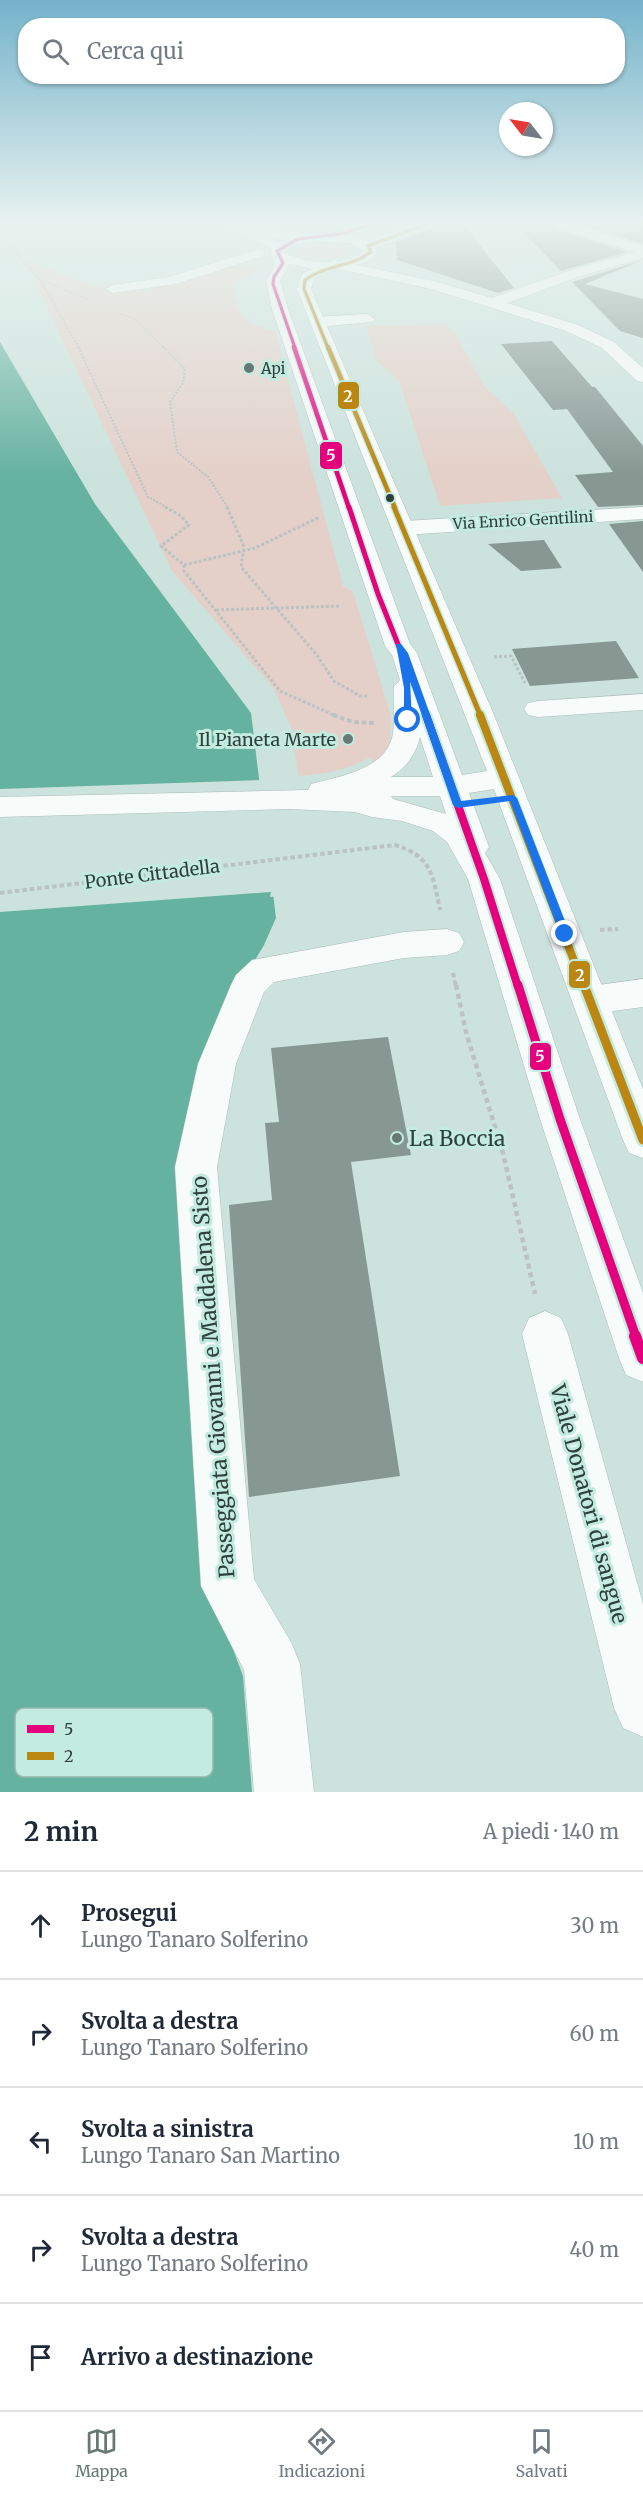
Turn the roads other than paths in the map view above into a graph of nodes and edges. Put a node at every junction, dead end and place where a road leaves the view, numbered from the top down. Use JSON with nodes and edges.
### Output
{"nodes":[{"id":1,"x":280,"y":308,"type":"edge"},
{"id":2,"x":311,"y":308,"type":"edge"},
{"id":3,"x":507,"y":308,"type":"edge"},
{"id":4,"x":367,"y":319,"type":"dead end"},
{"id":5,"x":317,"y":322,"type":"junction"},
{"id":6,"x":572,"y":328,"type":"junction"},
{"id":7,"x":626,"y":338,"type":"dead end"},
{"id":8,"x":643,"y":377,"type":"edge"},
{"id":9,"x":643,"y":513,"type":"edge"},
{"id":10,"x":404,"y":528,"type":"junction"},
{"id":11,"x":398,"y":646,"type":"junction"},
{"id":12,"x":643,"y":702,"type":"edge"},
{"id":13,"x":538,"y":709,"type":"dead end"},
{"id":14,"x":509,"y":788,"type":"junction"},
{"id":15,"x":346,"y":795,"type":"junction"},
{"id":16,"x":454,"y":796,"type":"junction"},
{"id":17,"x":0,"y":807,"type":"edge"},
{"id":18,"x":484,"y":879,"type":"junction"},
{"id":19,"x":447,"y":942,"type":"road end"},
{"id":20,"x":643,"y":993,"type":"edge"},
{"id":21,"x":591,"y":1000,"type":"junction"},
{"id":22,"x":643,"y":1140,"type":"edge"},
{"id":23,"x":545,"y":1334,"type":"road end"},
{"id":24,"x":643,"y":1358,"type":"edge"},
{"id":25,"x":643,"y":1708,"type":"edge"},
{"id":26,"x":284,"y":1792,"type":"edge"}],
"edges":[{"from":1,"to":11,"type":"main road"},
{"from":2,"to":5,"type":"main road"},
{"from":3,"to":6,"type":"main road"},
{"from":4,"to":5,"type":"main road"},
{"from":5,"to":10,"type":"main road"},
{"from":6,"to":7,"type":"main road"},
{"from":6,"to":8,"type":"main road"},
{"from":9,"to":10,"type":"main road","name":"Via Enrico Gentilini"},
{"from":10,"to":14,"type":"main road"},
{"from":11,"to":15,"type":"main road"},
{"from":11,"to":16,"type":"main road"},
{"from":12,"to":13,"type":"main road"},
{"from":14,"to":16,"type":"main road"},
{"from":14,"to":21,"type":"main road"},
{"from":15,"to":16,"type":"main road"},
{"from":15,"to":17,"type":"main road"},
{"from":15,"to":18,"type":"main road"},
{"from":16,"to":18,"type":"main road"},
{"from":18,"to":24,"type":"main road"},
{"from":19,"to":26,"type":"main road","name":"Passeggiata Giovanni e Maddalena Sisto"},
{"from":20,"to":21,"type":"main road"},
{"from":21,"to":22,"type":"main road"},
{"from":23,"to":25,"type":"main road","name":"Viale Donatori di sangue"}]}
